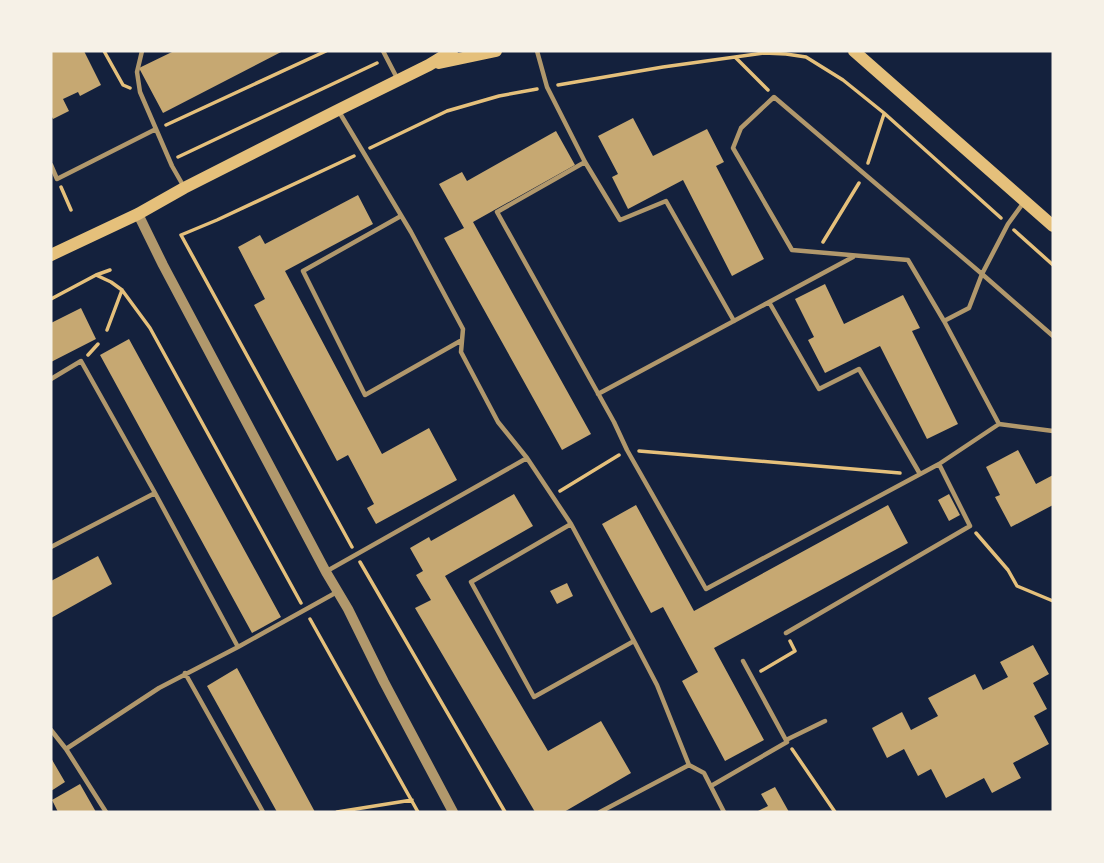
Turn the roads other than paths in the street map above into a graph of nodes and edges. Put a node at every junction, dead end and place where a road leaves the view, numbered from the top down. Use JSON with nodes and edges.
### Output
{"nodes":[{"id":1,"x":142,"y":51,"type":"edge"},
{"id":2,"x":383,"y":51,"type":"edge"},
{"id":3,"x":453,"y":51,"type":"edge"},
{"id":4,"x":496,"y":51,"type":"edge"},
{"id":5,"x":537,"y":51,"type":"edge"},
{"id":6,"x":854,"y":51,"type":"edge"},
{"id":7,"x":429,"y":65,"type":"junction"},
{"id":8,"x":398,"y":79,"type":"junction"},
{"id":9,"x":338,"y":110,"type":"junction"},
{"id":10,"x":156,"y":129,"type":"junction"},
{"id":11,"x":585,"y":162,"type":"junction"},
{"id":12,"x":51,"y":165,"type":"edge"},
{"id":13,"x":184,"y":188,"type":"junction"},
{"id":14,"x":1025,"y":202,"type":"junction"},
{"id":15,"x":138,"y":214,"type":"junction"},
{"id":16,"x":401,"y":216,"type":"junction"},
{"id":17,"x":1053,"y":226,"type":"edge"},
{"id":18,"x":51,"y":255,"type":"edge"},
{"id":19,"x":855,"y":256,"type":"junction"},
{"id":20,"x":982,"y":274,"type":"junction"},
{"id":21,"x":769,"y":302,"type":"junction"},
{"id":22,"x":734,"y":321,"type":"junction"},
{"id":23,"x":944,"y":321,"type":"junction"},
{"id":24,"x":1053,"y":336,"type":"edge"},
{"id":25,"x":462,"y":340,"type":"junction"},
{"id":26,"x":51,"y":379,"type":"edge"},
{"id":27,"x":598,"y":394,"type":"junction"},
{"id":28,"x":999,"y":424,"type":"junction"},
{"id":29,"x":1053,"y":431,"type":"edge"},
{"id":30,"x":527,"y":458,"type":"junction"},
{"id":31,"x":939,"y":464,"type":"junction"},
{"id":32,"x":920,"y":474,"type":"junction"},
{"id":33,"x":155,"y":493,"type":"junction"},
{"id":34,"x":570,"y":524,"type":"junction"},
{"id":35,"x":51,"y":547,"type":"edge"},
{"id":36,"x":326,"y":572,"type":"junction"},
{"id":37,"x":337,"y":592,"type":"junction"},
{"id":38,"x":786,"y":633,"type":"road end"},
{"id":39,"x":634,"y":641,"type":"junction"},
{"id":40,"x":238,"y":647,"type":"junction"},
{"id":41,"x":743,"y":661,"type":"dead end"},
{"id":42,"x":185,"y":673,"type":"junction"},
{"id":43,"x":825,"y":721,"type":"dead end"},
{"id":44,"x":51,"y":730,"type":"edge"},
{"id":45,"x":786,"y":741,"type":"junction"},
{"id":46,"x":66,"y":749,"type":"junction"},
{"id":47,"x":689,"y":765,"type":"junction"},
{"id":48,"x":711,"y":786,"type":"junction"},
{"id":49,"x":106,"y":812,"type":"edge"},
{"id":50,"x":263,"y":812,"type":"edge"},
{"id":51,"x":453,"y":812,"type":"edge"},
{"id":52,"x":600,"y":812,"type":"edge"},
{"id":53,"x":724,"y":812,"type":"edge"}],
"edges":[{"from":1,"to":10,"type":"lane"},
{"from":2,"to":8,"type":"lane"},
{"from":3,"to":7,"type":"main road"},
{"from":4,"to":7,"type":"main road"},
{"from":5,"to":11,"type":"lane"},
{"from":6,"to":14,"type":"main road"},
{"from":7,"to":8,"type":"main road"},
{"from":8,"to":9,"type":"main road"},
{"from":9,"to":13,"type":"main road"},
{"from":9,"to":16,"type":"lane"},
{"from":10,"to":12,"type":"lane"},
{"from":10,"to":13,"type":"lane"},
{"from":11,"to":22,"type":"lane"},
{"from":11,"to":27,"type":"lane"},
{"from":13,"to":15,"type":"main road"},
{"from":14,"to":17,"type":"main road"},
{"from":14,"to":20,"type":"lane"},
{"from":15,"to":18,"type":"main road"},
{"from":15,"to":36,"type":"street"},
{"from":16,"to":25,"type":"lane"},
{"from":16,"to":25,"type":"lane"},
{"from":19,"to":20,"type":"lane"},
{"from":19,"to":21,"type":"lane"},
{"from":19,"to":23,"type":"lane"},
{"from":20,"to":23,"type":"lane"},
{"from":20,"to":24,"type":"lane"},
{"from":21,"to":22,"type":"lane"},
{"from":21,"to":32,"type":"lane"},
{"from":22,"to":27,"type":"lane"},
{"from":23,"to":28,"type":"lane"},
{"from":25,"to":30,"type":"lane"},
{"from":26,"to":33,"type":"lane"},
{"from":27,"to":32,"type":"lane"},
{"from":28,"to":29,"type":"lane"},
{"from":28,"to":31,"type":"lane"},
{"from":30,"to":34,"type":"lane"},
{"from":30,"to":36,"type":"lane"},
{"from":31,"to":32,"type":"lane"},
{"from":31,"to":38,"type":"lane"},
{"from":33,"to":35,"type":"lane"},
{"from":33,"to":40,"type":"lane"},
{"from":34,"to":39,"type":"lane"},
{"from":34,"to":39,"type":"lane"},
{"from":36,"to":37,"type":"street"},
{"from":37,"to":40,"type":"lane"},
{"from":37,"to":51,"type":"street"},
{"from":39,"to":47,"type":"lane"},
{"from":40,"to":42,"type":"lane"},
{"from":41,"to":45,"type":"lane"},
{"from":42,"to":46,"type":"lane"},
{"from":42,"to":50,"type":"lane"},
{"from":43,"to":45,"type":"lane"},
{"from":44,"to":46,"type":"lane"},
{"from":45,"to":48,"type":"lane"},
{"from":46,"to":49,"type":"lane"},
{"from":47,"to":48,"type":"lane"},
{"from":47,"to":52,"type":"lane"},
{"from":48,"to":53,"type":"lane"}]}
